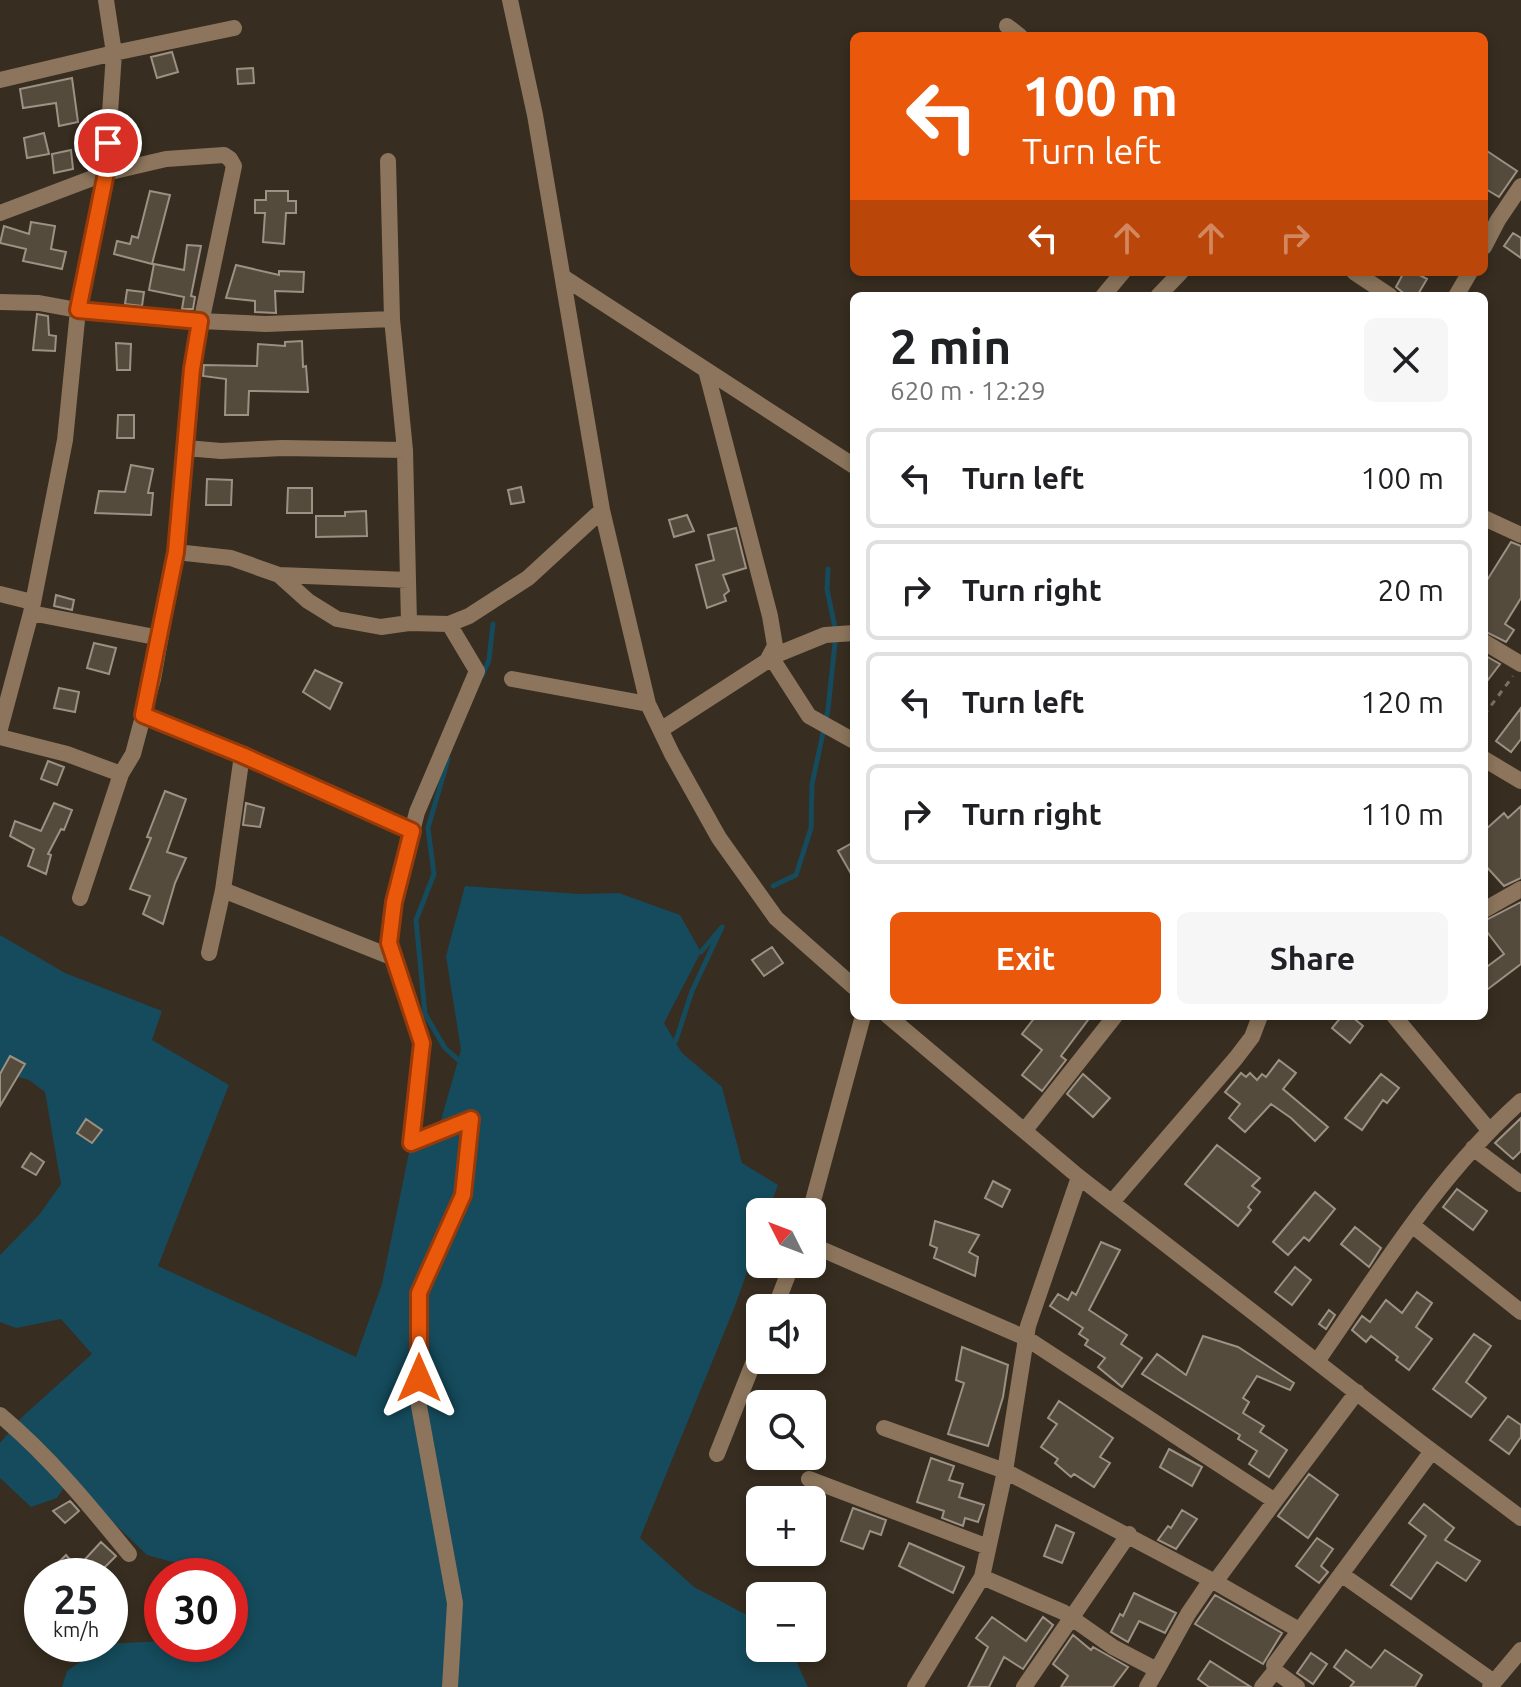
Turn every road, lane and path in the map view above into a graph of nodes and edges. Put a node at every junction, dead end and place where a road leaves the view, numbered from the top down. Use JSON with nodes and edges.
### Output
{"nodes":[{"id":1,"x":106,"y":0,"type":"edge"},
{"id":2,"x":510,"y":0,"type":"edge"},
{"id":3,"x":234,"y":28,"type":"dead end"},
{"id":4,"x":114,"y":53,"type":"junction"},
{"id":5,"x":0,"y":80,"type":"edge"},
{"id":6,"x":388,"y":161,"type":"dead end"},
{"id":7,"x":106,"y":173,"type":"junction"},
{"id":8,"x":1521,"y":186,"type":"edge"},
{"id":9,"x":0,"y":213,"type":"edge"},
{"id":10,"x":1488,"y":239,"type":"edge"},
{"id":11,"x":1120,"y":276,"type":"edge"},
{"id":12,"x":1177,"y":276,"type":"edge"},
{"id":13,"x":1360,"y":276,"type":"edge"},
{"id":14,"x":563,"y":277,"type":"junction"},
{"id":15,"x":1106,"y":292,"type":"edge"},
{"id":16,"x":1162,"y":292,"type":"edge"},
{"id":17,"x":1384,"y":292,"type":"edge"},
{"id":18,"x":0,"y":302,"type":"edge"},
{"id":19,"x":78,"y":310,"type":"junction"},
{"id":20,"x":392,"y":319,"type":"junction"},
{"id":21,"x":200,"y":321,"type":"junction"},
{"id":22,"x":706,"y":370,"type":"junction"},
{"id":23,"x":186,"y":448,"type":"junction"},
{"id":24,"x":405,"y":450,"type":"junction"},
{"id":25,"x":850,"y":463,"type":"edge"},
{"id":26,"x":602,"y":510,"type":"junction"},
{"id":27,"x":1488,"y":520,"type":"edge"},
{"id":28,"x":1521,"y":535,"type":"edge"},
{"id":29,"x":176,"y":552,"type":"junction"},
{"id":30,"x":279,"y":575,"type":"junction"},
{"id":31,"x":408,"y":580,"type":"junction"},
{"id":32,"x":0,"y":594,"type":"edge"},
{"id":33,"x":32,"y":607,"type":"junction"},
{"id":34,"x":409,"y":623,"type":"junction"},
{"id":35,"x":449,"y":624,"type":"junction"},
{"id":36,"x":850,"y":633,"type":"edge"},
{"id":37,"x":160,"y":638,"type":"junction"},
{"id":38,"x":1488,"y":644,"type":"edge"},
{"id":39,"x":771,"y":657,"type":"junction"},
{"id":40,"x":1521,"y":665,"type":"edge"},
{"id":41,"x":512,"y":679,"type":"dead end"},
{"id":42,"x":6,"y":680,"type":"edge"},
{"id":43,"x":648,"y":704,"type":"junction"},
{"id":44,"x":1488,"y":710,"type":"edge"},
{"id":45,"x":143,"y":715,"type":"junction"},
{"id":46,"x":0,"y":729,"type":"edge"},
{"id":47,"x":662,"y":729,"type":"junction"},
{"id":48,"x":0,"y":737,"type":"edge"},
{"id":49,"x":850,"y":739,"type":"edge"},
{"id":50,"x":242,"y":755,"type":"junction"},
{"id":51,"x":1488,"y":764,"type":"edge"},
{"id":52,"x":121,"y":774,"type":"junction"},
{"id":53,"x":1521,"y":781,"type":"edge"},
{"id":54,"x":412,"y":831,"type":"junction"},
{"id":55,"x":1521,"y":889,"type":"edge"},
{"id":56,"x":223,"y":890,"type":"junction"},
{"id":57,"x":80,"y":898,"type":"dead end"},
{"id":58,"x":1488,"y":908,"type":"edge"},
{"id":59,"x":209,"y":953,"type":"dead end"},
{"id":60,"x":394,"y":958,"type":"junction"},
{"id":61,"x":850,"y":983,"type":"edge"},
{"id":62,"x":862,"y":1020,"type":"edge"},
{"id":63,"x":893,"y":1020,"type":"edge"},
{"id":64,"x":1111,"y":1020,"type":"edge"},
{"id":65,"x":1258,"y":1020,"type":"edge"},
{"id":66,"x":1397,"y":1020,"type":"edge"},
{"id":67,"x":1521,"y":1101,"type":"edge"},
{"id":68,"x":1025,"y":1130,"type":"junction"},
{"id":69,"x":1489,"y":1130,"type":"junction"},
{"id":70,"x":1473,"y":1148,"type":"junction"},
{"id":71,"x":1079,"y":1177,"type":"junction"},
{"id":72,"x":1521,"y":1184,"type":"edge"},
{"id":73,"x":814,"y":1198,"type":"edge"},
{"id":74,"x":1112,"y":1202,"type":"junction"},
{"id":75,"x":1412,"y":1225,"type":"junction"},
{"id":76,"x":826,"y":1251,"type":"edge"},
{"id":77,"x":1521,"y":1312,"type":"edge"},
{"id":78,"x":1026,"y":1338,"type":"junction"},
{"id":79,"x":1318,"y":1360,"type":"junction"},
{"id":80,"x":749,"y":1374,"type":"edge"},
{"id":81,"x":1357,"y":1392,"type":"junction"},
{"id":82,"x":2,"y":1420,"type":"edge"},
{"id":83,"x":884,"y":1428,"type":"dead end"},
{"id":84,"x":1432,"y":1451,"type":"junction"},
{"id":85,"x":717,"y":1454,"type":"dead end"},
{"id":86,"x":1005,"y":1471,"type":"junction"},
{"id":87,"x":809,"y":1479,"type":"dead end"},
{"id":88,"x":1275,"y":1501,"type":"junction"},
{"id":89,"x":1521,"y":1518,"type":"edge"},
{"id":90,"x":1129,"y":1534,"type":"junction"},
{"id":91,"x":988,"y":1547,"type":"junction"},
{"id":92,"x":129,"y":1554,"type":"dead end"},
{"id":93,"x":1341,"y":1574,"type":"junction"},
{"id":94,"x":982,"y":1577,"type":"junction"},
{"id":95,"x":1213,"y":1581,"type":"junction"},
{"id":96,"x":1070,"y":1617,"type":"junction"},
{"id":97,"x":1299,"y":1630,"type":"junction"},
{"id":98,"x":1521,"y":1650,"type":"edge"},
{"id":99,"x":1157,"y":1670,"type":"junction"},
{"id":100,"x":1275,"y":1671,"type":"junction"},
{"id":101,"x":1492,"y":1685,"type":"edge"},
{"id":102,"x":450,"y":1687,"type":"edge"},
{"id":103,"x":915,"y":1687,"type":"edge"},
{"id":104,"x":1024,"y":1687,"type":"edge"},
{"id":105,"x":1147,"y":1687,"type":"edge"},
{"id":106,"x":1262,"y":1687,"type":"edge"},
{"id":107,"x":1297,"y":1687,"type":"edge"}],
"edges":[{"from":1,"to":4,"type":"street"},
{"from":2,"to":14,"type":"street"},
{"from":3,"to":4,"type":"street"},
{"from":4,"to":5,"type":"street"},
{"from":4,"to":7,"type":"street"},
{"from":6,"to":20,"type":"street"},
{"from":7,"to":9,"type":"street"},
{"from":7,"to":19,"type":"street"},
{"from":7,"to":21,"type":"street"},
{"from":8,"to":10,"type":"street"},
{"from":11,"to":15,"type":"street"},
{"from":12,"to":16,"type":"street"},
{"from":13,"to":17,"type":"street"},
{"from":14,"to":22,"type":"street"},
{"from":14,"to":26,"type":"street"},
{"from":18,"to":19,"type":"street"},
{"from":19,"to":21,"type":"street"},
{"from":19,"to":33,"type":"street"},
{"from":20,"to":21,"type":"street"},
{"from":20,"to":24,"type":"street"},
{"from":21,"to":23,"type":"street"},
{"from":22,"to":25,"type":"street"},
{"from":22,"to":39,"type":"street"},
{"from":23,"to":24,"type":"street"},
{"from":23,"to":29,"type":"street"},
{"from":24,"to":31,"type":"street"},
{"from":26,"to":35,"type":"street"},
{"from":26,"to":43,"type":"street"},
{"from":27,"to":28,"type":"street"},
{"from":29,"to":30,"type":"street"},
{"from":29,"to":37,"type":"street"},
{"from":30,"to":31,"type":"street"},
{"from":30,"to":34,"type":"street"},
{"from":31,"to":34,"type":"street"},
{"from":32,"to":33,"type":"street"},
{"from":33,"to":37,"type":"street"},
{"from":33,"to":42,"type":"street"},
{"from":34,"to":35,"type":"street"},
{"from":35,"to":54,"type":"street"},
{"from":36,"to":39,"type":"street"},
{"from":37,"to":45,"type":"street"},
{"from":38,"to":40,"type":"street"},
{"from":39,"to":47,"type":"street"},
{"from":39,"to":49,"type":"street"},
{"from":40,"to":44,"type":"path"},
{"from":41,"to":43,"type":"street"},
{"from":42,"to":46,"type":"street"},
{"from":43,"to":47,"type":"street"},
{"from":45,"to":50,"type":"street"},
{"from":45,"to":52,"type":"street"},
{"from":47,"to":61,"type":"street"},
{"from":48,"to":52,"type":"street"},
{"from":50,"to":54,"type":"street"},
{"from":50,"to":56,"type":"street"},
{"from":51,"to":53,"type":"street"},
{"from":52,"to":57,"type":"street"},
{"from":54,"to":60,"type":"street"},
{"from":55,"to":58,"type":"street"},
{"from":56,"to":59,"type":"street"},
{"from":56,"to":60,"type":"street"},
{"from":60,"to":102,"type":"street"},
{"from":62,"to":73,"type":"street"},
{"from":63,"to":68,"type":"street"},
{"from":64,"to":68,"type":"street"},
{"from":65,"to":74,"type":"street"},
{"from":66,"to":69,"type":"street"},
{"from":67,"to":69,"type":"street"},
{"from":68,"to":71,"type":"street"},
{"from":69,"to":70,"type":"street"},
{"from":70,"to":72,"type":"street"},
{"from":70,"to":75,"type":"street"},
{"from":71,"to":74,"type":"street"},
{"from":71,"to":78,"type":"street"},
{"from":74,"to":79,"type":"street"},
{"from":75,"to":77,"type":"street"},
{"from":75,"to":79,"type":"street"},
{"from":76,"to":78,"type":"street"},
{"from":78,"to":86,"type":"street"},
{"from":78,"to":88,"type":"street"},
{"from":79,"to":81,"type":"street"},
{"from":80,"to":85,"type":"street"},
{"from":81,"to":84,"type":"street"},
{"from":81,"to":88,"type":"street"},
{"from":82,"to":92,"type":"street"},
{"from":83,"to":86,"type":"street"},
{"from":84,"to":89,"type":"street"},
{"from":84,"to":93,"type":"street"},
{"from":86,"to":90,"type":"street"},
{"from":86,"to":91,"type":"street"},
{"from":87,"to":91,"type":"street"},
{"from":88,"to":95,"type":"street"},
{"from":90,"to":95,"type":"street"},
{"from":90,"to":96,"type":"street"},
{"from":91,"to":94,"type":"street"},
{"from":93,"to":97,"type":"street"},
{"from":93,"to":101,"type":"street"},
{"from":94,"to":96,"type":"street"},
{"from":94,"to":103,"type":"street"},
{"from":95,"to":97,"type":"street"},
{"from":95,"to":99,"type":"street"},
{"from":96,"to":99,"type":"street"},
{"from":96,"to":104,"type":"street"},
{"from":97,"to":100,"type":"street"},
{"from":98,"to":101,"type":"street"},
{"from":99,"to":105,"type":"street"},
{"from":100,"to":106,"type":"street"},
{"from":100,"to":107,"type":"street"}]}
